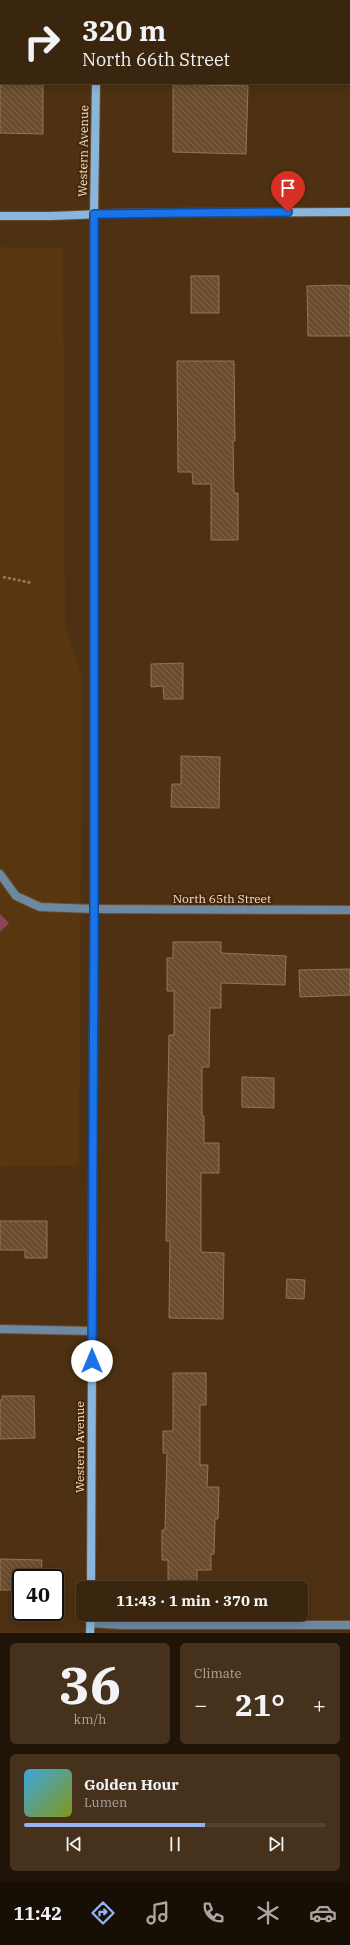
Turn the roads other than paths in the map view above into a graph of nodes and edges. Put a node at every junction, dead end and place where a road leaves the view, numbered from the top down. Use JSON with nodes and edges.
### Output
{"nodes":[{"id":1,"x":96,"y":84,"type":"edge"},
{"id":2,"x":350,"y":212,"type":"edge"},
{"id":3,"x":94,"y":214,"type":"junction"},
{"id":4,"x":0,"y":216,"type":"edge"},
{"id":5,"x":0,"y":874,"type":"edge"},
{"id":6,"x":94,"y":909,"type":"junction"},
{"id":7,"x":350,"y":910,"type":"edge"},
{"id":8,"x":0,"y":1329,"type":"edge"},
{"id":9,"x":92,"y":1331,"type":"junction"},
{"id":10,"x":91,"y":1581,"type":"edge"},
{"id":11,"x":90,"y":1623,"type":"joint"},
{"id":12,"x":350,"y":1625,"type":"edge"},
{"id":13,"x":90,"y":1633,"type":"edge"}],
"edges":[{"from":1,"to":3,"type":"street","name":"Western Avenue"},
{"from":2,"to":3,"type":"street"},
{"from":3,"to":4,"type":"street"},
{"from":3,"to":6,"type":"street","name":"Western Avenue"},
{"from":5,"to":6,"type":"street","name":"North 65th Street"},
{"from":6,"to":7,"type":"street","name":"North 65th Street"},
{"from":6,"to":9,"type":"street","name":"Western Avenue"},
{"from":8,"to":9,"type":"street"},
{"from":9,"to":10,"type":"street","name":"Western Avenue"},
{"from":11,"to":12,"type":"street"},
{"from":11,"to":13,"type":"street"}]}
